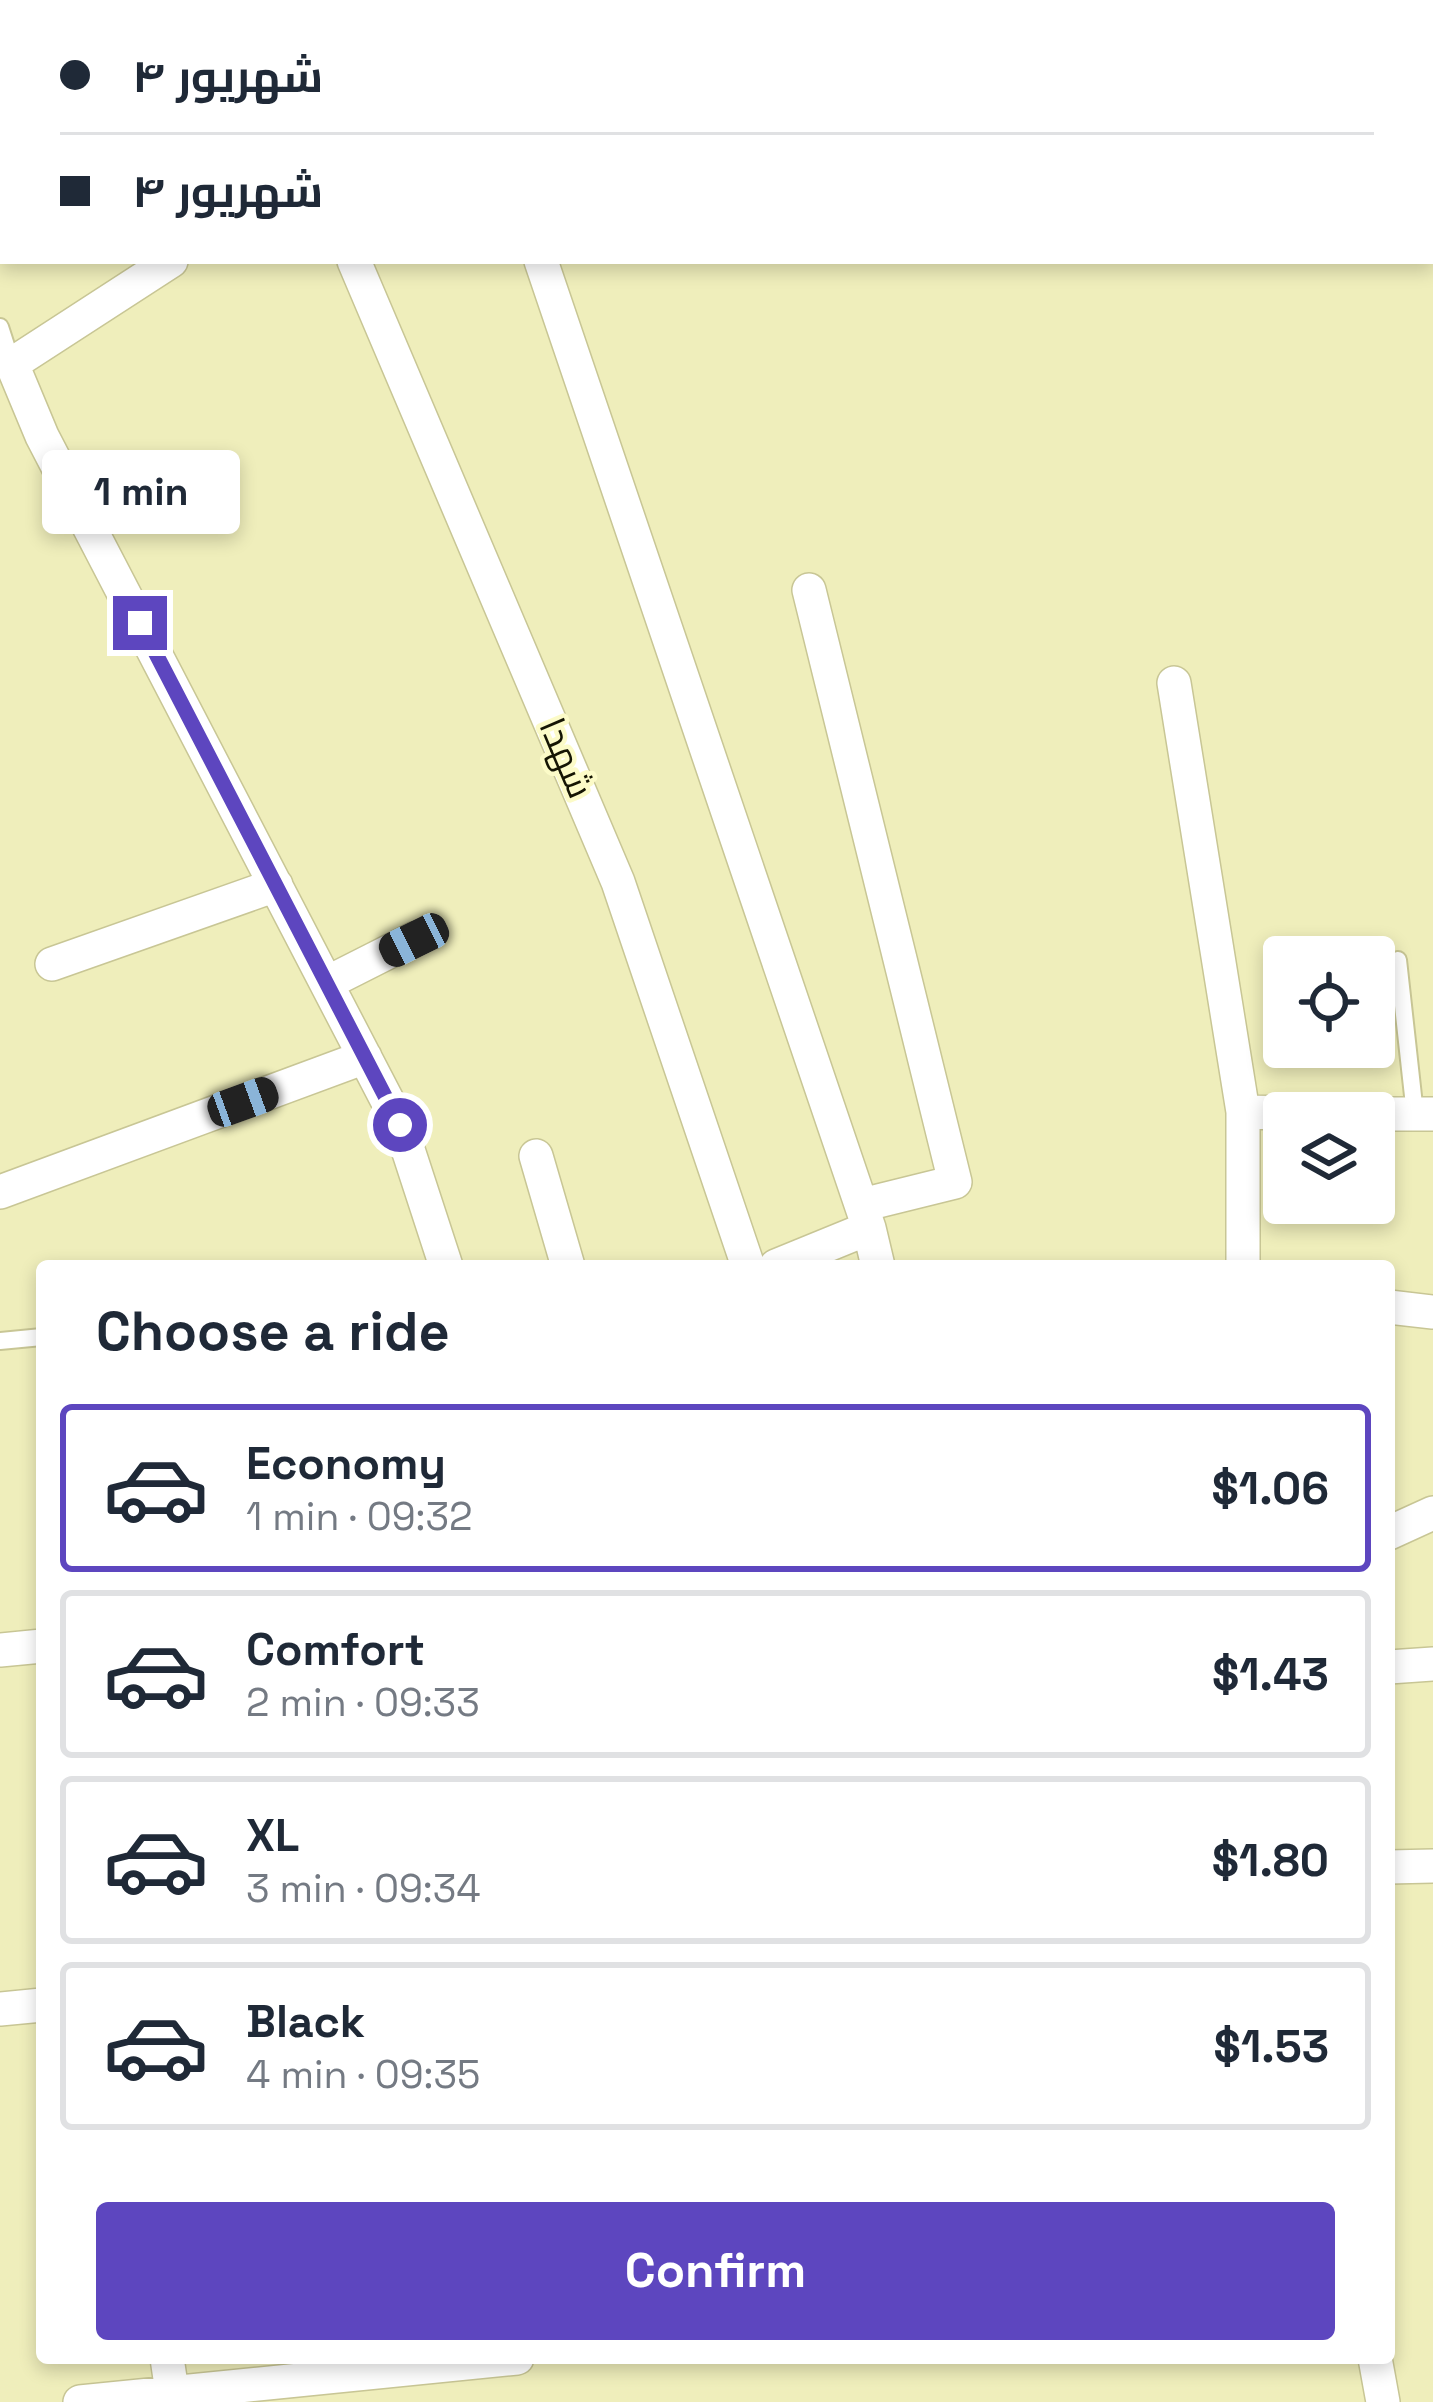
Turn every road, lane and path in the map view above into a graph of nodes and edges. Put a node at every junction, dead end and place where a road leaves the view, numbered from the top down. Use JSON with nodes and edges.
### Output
{"nodes":[{"id":1,"x":166,"y":264,"type":"edge"},
{"id":2,"x":355,"y":264,"type":"edge"},
{"id":3,"x":542,"y":264,"type":"edge"},
{"id":4,"x":0,"y":327,"type":"edge"},
{"id":5,"x":12,"y":364,"type":"junction"},
{"id":6,"x":809,"y":590,"type":"dead end"},
{"id":7,"x":1174,"y":683,"type":"dead end"},
{"id":8,"x":275,"y":885,"type":"junction"},
{"id":9,"x":414,"y":940,"type":"dead end"},
{"id":10,"x":1398,"y":960,"type":"dead end"},
{"id":11,"x":52,"y":964,"type":"dead end"},
{"id":12,"x":326,"y":983,"type":"junction"},
{"id":13,"x":365,"y":1058,"type":"junction"},
{"id":14,"x":1243,"y":1112,"type":"junction"},
{"id":15,"x":1263,"y":1112,"type":"edge"},
{"id":16,"x":1424,"y":1114,"type":"edge"},
{"id":17,"x":536,"y":1156,"type":"dead end"},
{"id":18,"x":0,"y":1192,"type":"edge"},
{"id":19,"x":866,"y":1217,"type":"junction"},
{"id":20,"x":444,"y":1260,"type":"edge"},
{"id":21,"x":566,"y":1260,"type":"edge"},
{"id":22,"x":746,"y":1260,"type":"edge"},
{"id":23,"x":787,"y":1260,"type":"edge"},
{"id":24,"x":877,"y":1260,"type":"edge"},
{"id":25,"x":1243,"y":1260,"type":"edge"},
{"id":26,"x":1395,"y":1308,"type":"edge"},
{"id":27,"x":1433,"y":1312,"type":"edge"},
{"id":28,"x":36,"y":1338,"type":"edge"},
{"id":29,"x":0,"y":1341,"type":"edge"},
{"id":30,"x":1433,"y":1513,"type":"edge"},
{"id":31,"x":1395,"y":1530,"type":"edge"},
{"id":32,"x":36,"y":1647,"type":"edge"},
{"id":33,"x":0,"y":1650,"type":"edge"},
{"id":34,"x":1433,"y":1664,"type":"edge"},
{"id":35,"x":1395,"y":1667,"type":"edge"},
{"id":36,"x":1433,"y":1866,"type":"edge"},
{"id":37,"x":1395,"y":1867,"type":"edge"},
{"id":38,"x":36,"y":2005,"type":"edge"},
{"id":39,"x":0,"y":2008,"type":"edge"},
{"id":40,"x":394,"y":2364,"type":"edge"},
{"id":41,"x":1376,"y":2364,"type":"edge"},
{"id":42,"x":169,"y":2375,"type":"edge"},
{"id":43,"x":80,"y":2402,"type":"edge"},
{"id":44,"x":1383,"y":2402,"type":"edge"}],
"edges":[{"from":1,"to":5,"type":"street"},
{"from":2,"to":22,"type":"street","name":"شهدا"},
{"from":3,"to":19,"type":"street"},
{"from":4,"to":5,"type":"lane"},
{"from":5,"to":8,"type":"street"},
{"from":6,"to":19,"type":"street"},
{"from":7,"to":14,"type":"street"},
{"from":8,"to":11,"type":"street"},
{"from":8,"to":12,"type":"street"},
{"from":9,"to":12,"type":"street"},
{"from":10,"to":16,"type":"lane"},
{"from":12,"to":13,"type":"street"},
{"from":13,"to":18,"type":"street"},
{"from":13,"to":20,"type":"street"},
{"from":14,"to":15,"type":"street"},
{"from":14,"to":25,"type":"street"},
{"from":17,"to":21,"type":"street"},
{"from":19,"to":23,"type":"street"},
{"from":19,"to":24,"type":"street"},
{"from":26,"to":27,"type":"street"},
{"from":28,"to":29,"type":"lane"},
{"from":30,"to":31,"type":"street"},
{"from":32,"to":33,"type":"street"},
{"from":34,"to":35,"type":"street"},
{"from":36,"to":37,"type":"street"},
{"from":38,"to":39,"type":"street"},
{"from":40,"to":42,"type":"street"},
{"from":41,"to":44,"type":"street"},
{"from":42,"to":43,"type":"street"}]}
